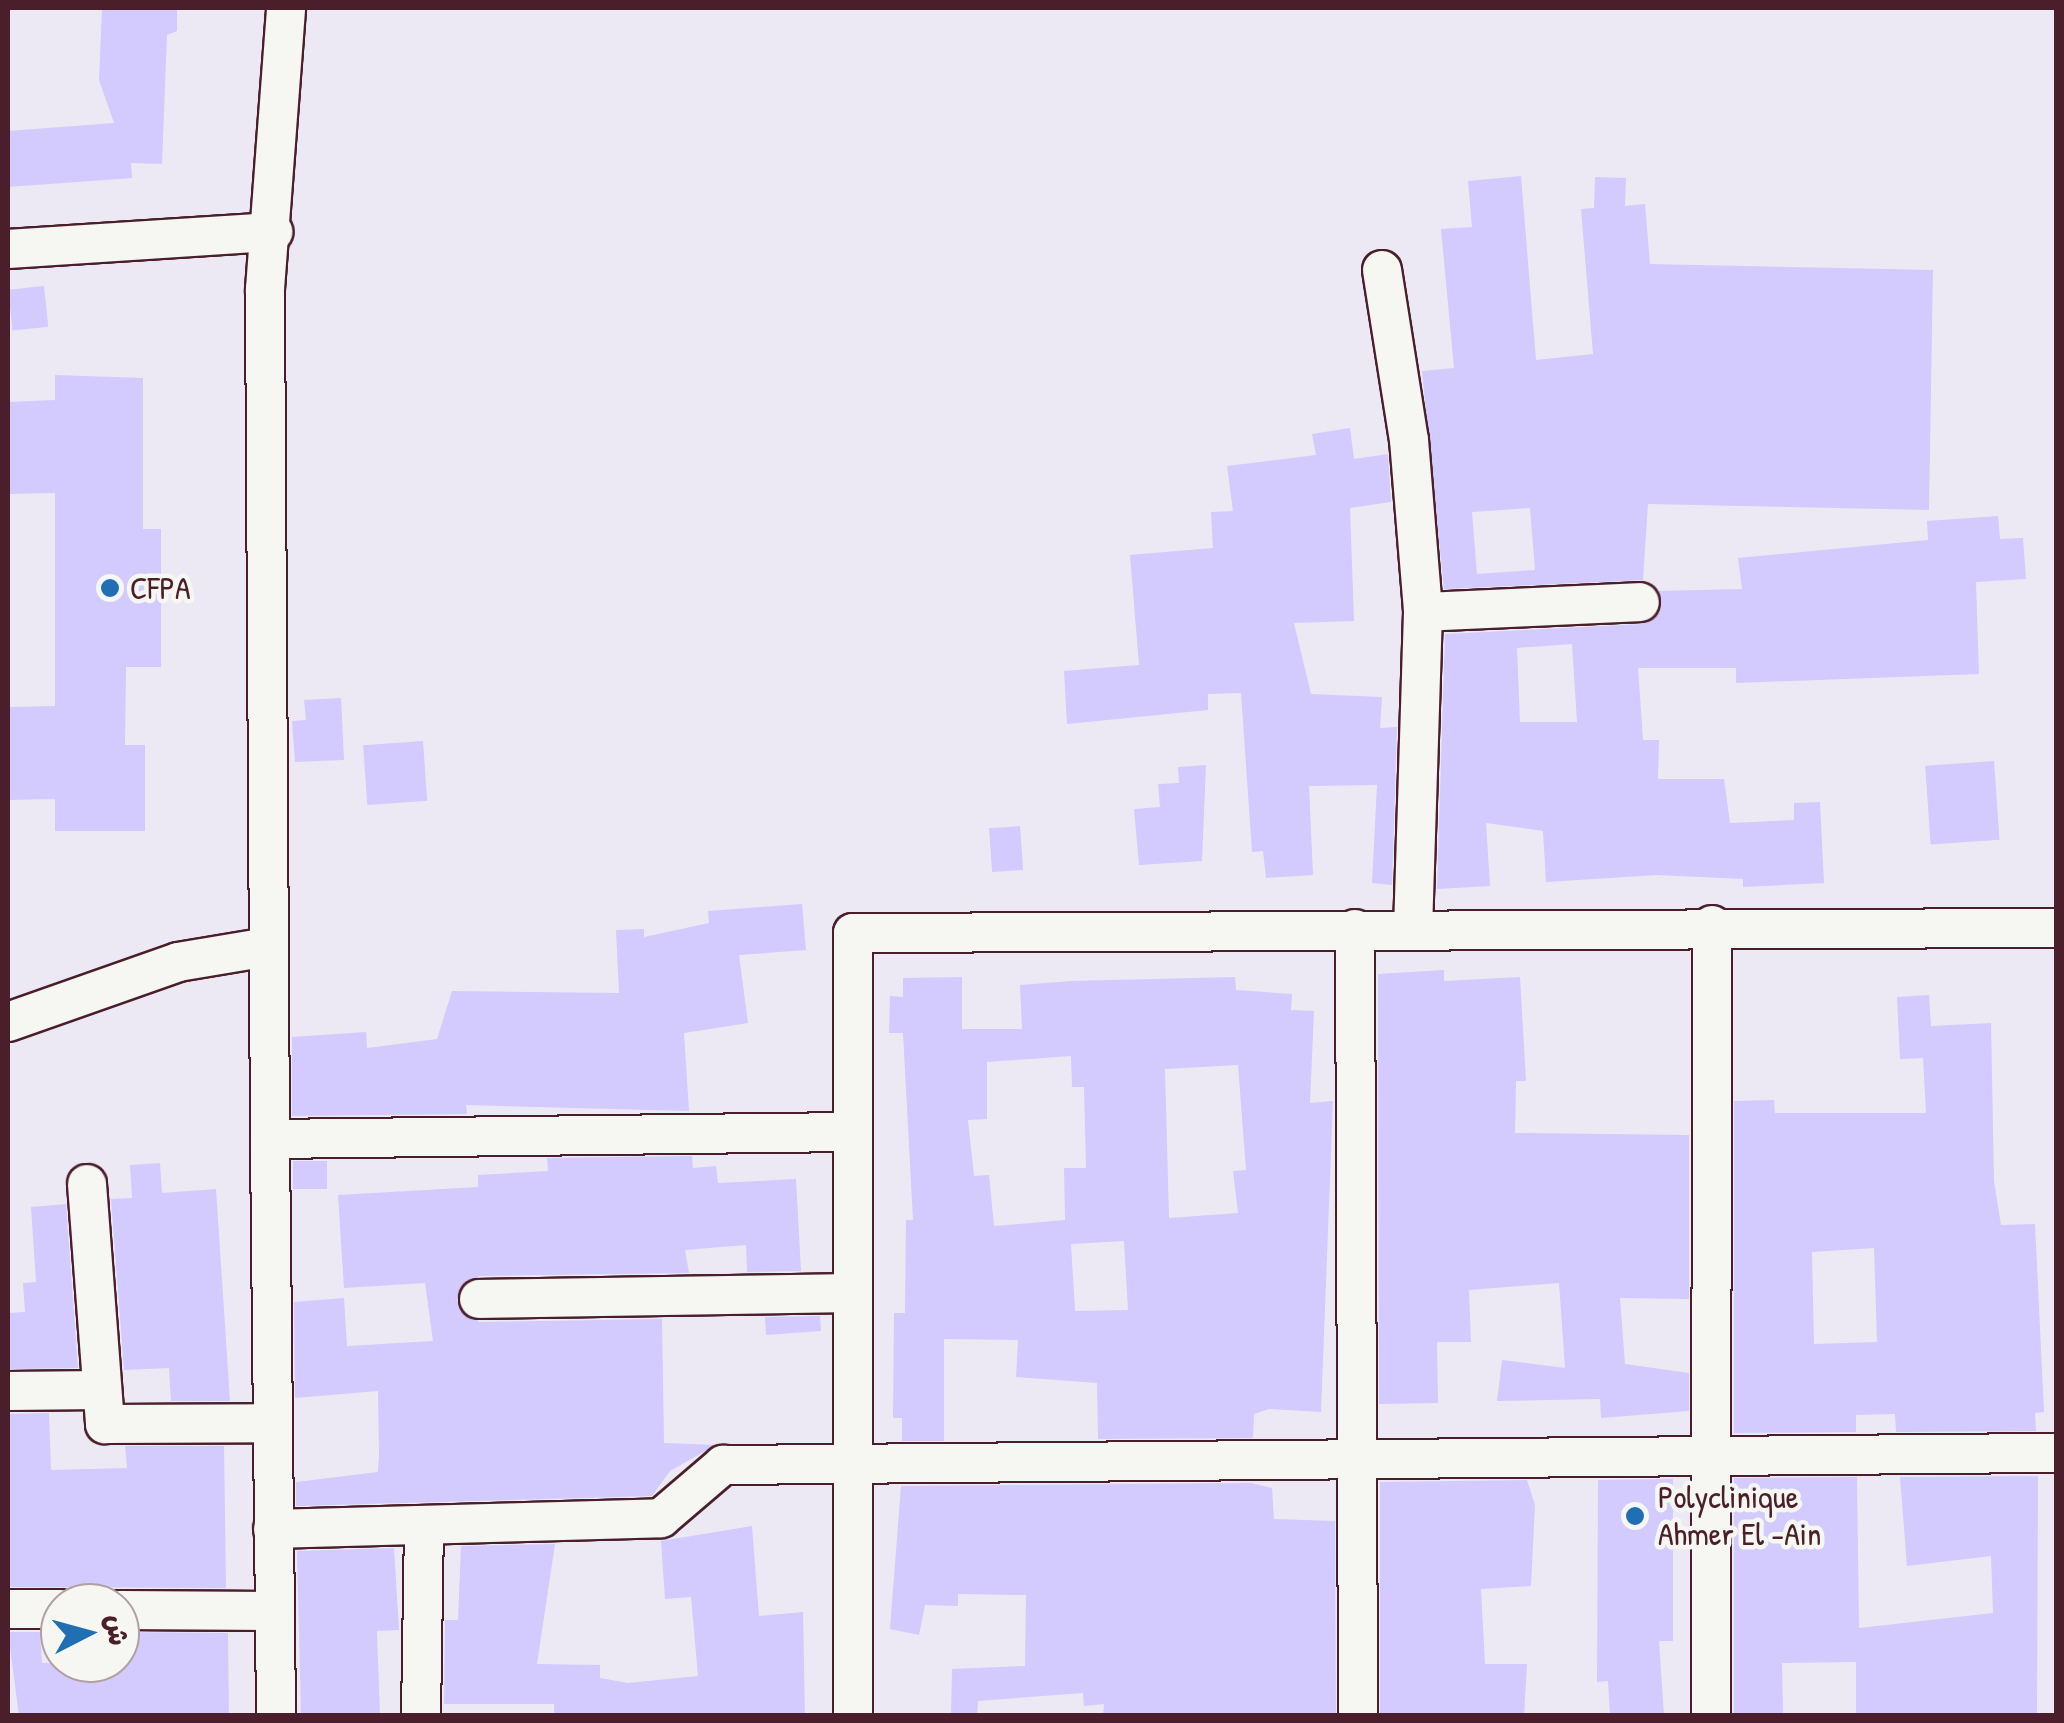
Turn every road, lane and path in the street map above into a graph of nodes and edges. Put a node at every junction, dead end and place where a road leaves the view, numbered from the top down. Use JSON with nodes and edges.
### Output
{"nodes":[{"id":1,"x":286,"y":8,"type":"edge"},
{"id":2,"x":273,"y":232,"type":"junction"},
{"id":3,"x":8,"y":249,"type":"edge"},
{"id":4,"x":1382,"y":270,"type":"dead end"},
{"id":5,"x":1640,"y":602,"type":"dead end"},
{"id":6,"x":1423,"y":612,"type":"junction"},
{"id":7,"x":1712,"y":926,"type":"junction"},
{"id":8,"x":1413,"y":928,"type":"junction"},
{"id":9,"x":2056,"y":928,"type":"edge"},
{"id":10,"x":1356,"y":929,"type":"junction"},
{"id":11,"x":268,"y":947,"type":"junction"},
{"id":12,"x":8,"y":1022,"type":"edge"},
{"id":13,"x":849,"y":1132,"type":"junction"},
{"id":14,"x":270,"y":1139,"type":"junction"},
{"id":15,"x":87,"y":1184,"type":"dead end"},
{"id":16,"x":851,"y":1293,"type":"junction"},
{"id":17,"x":480,"y":1299,"type":"dead end"},
{"id":18,"x":8,"y":1390,"type":"edge"},
{"id":19,"x":100,"y":1390,"type":"junction"},
{"id":20,"x":272,"y":1423,"type":"junction"},
{"id":21,"x":2056,"y":1453,"type":"edge"},
{"id":22,"x":1712,"y":1455,"type":"junction"},
{"id":23,"x":1357,"y":1457,"type":"junction"},
{"id":24,"x":854,"y":1460,"type":"junction"},
{"id":25,"x":272,"y":1528,"type":"junction"},
{"id":26,"x":424,"y":1530,"type":"junction"},
{"id":27,"x":8,"y":1609,"type":"edge"},
{"id":28,"x":40,"y":1609,"type":"edge"},
{"id":29,"x":140,"y":1610,"type":"edge"},
{"id":30,"x":273,"y":1611,"type":"junction"},
{"id":31,"x":276,"y":1716,"type":"edge"},
{"id":32,"x":421,"y":1716,"type":"edge"},
{"id":33,"x":854,"y":1716,"type":"edge"},
{"id":34,"x":1358,"y":1716,"type":"edge"},
{"id":35,"x":1711,"y":1716,"type":"edge"}],
"edges":[{"from":1,"to":2,"type":"street"},
{"from":2,"to":3,"type":"street"},
{"from":2,"to":11,"type":"street"},
{"from":4,"to":6,"type":"street"},
{"from":5,"to":6,"type":"street"},
{"from":6,"to":8,"type":"street"},
{"from":7,"to":8,"type":"street"},
{"from":7,"to":9,"type":"street"},
{"from":7,"to":22,"type":"street"},
{"from":8,"to":10,"type":"street"},
{"from":10,"to":13,"type":"street"},
{"from":10,"to":23,"type":"street"},
{"from":11,"to":12,"type":"street"},
{"from":11,"to":14,"type":"street"},
{"from":13,"to":14,"type":"street"},
{"from":13,"to":16,"type":"street"},
{"from":14,"to":20,"type":"street"},
{"from":15,"to":19,"type":"street"},
{"from":16,"to":17,"type":"street"},
{"from":16,"to":24,"type":"street"},
{"from":18,"to":19,"type":"street"},
{"from":19,"to":20,"type":"street"},
{"from":20,"to":25,"type":"street"},
{"from":21,"to":22,"type":"street"},
{"from":22,"to":23,"type":"street"},
{"from":22,"to":35,"type":"street"},
{"from":23,"to":24,"type":"street"},
{"from":23,"to":34,"type":"street"},
{"from":24,"to":26,"type":"street"},
{"from":24,"to":33,"type":"street"},
{"from":25,"to":26,"type":"street"},
{"from":25,"to":30,"type":"street"},
{"from":26,"to":32,"type":"street"},
{"from":27,"to":28,"type":"street"},
{"from":29,"to":30,"type":"street"},
{"from":30,"to":31,"type":"street"}]}
